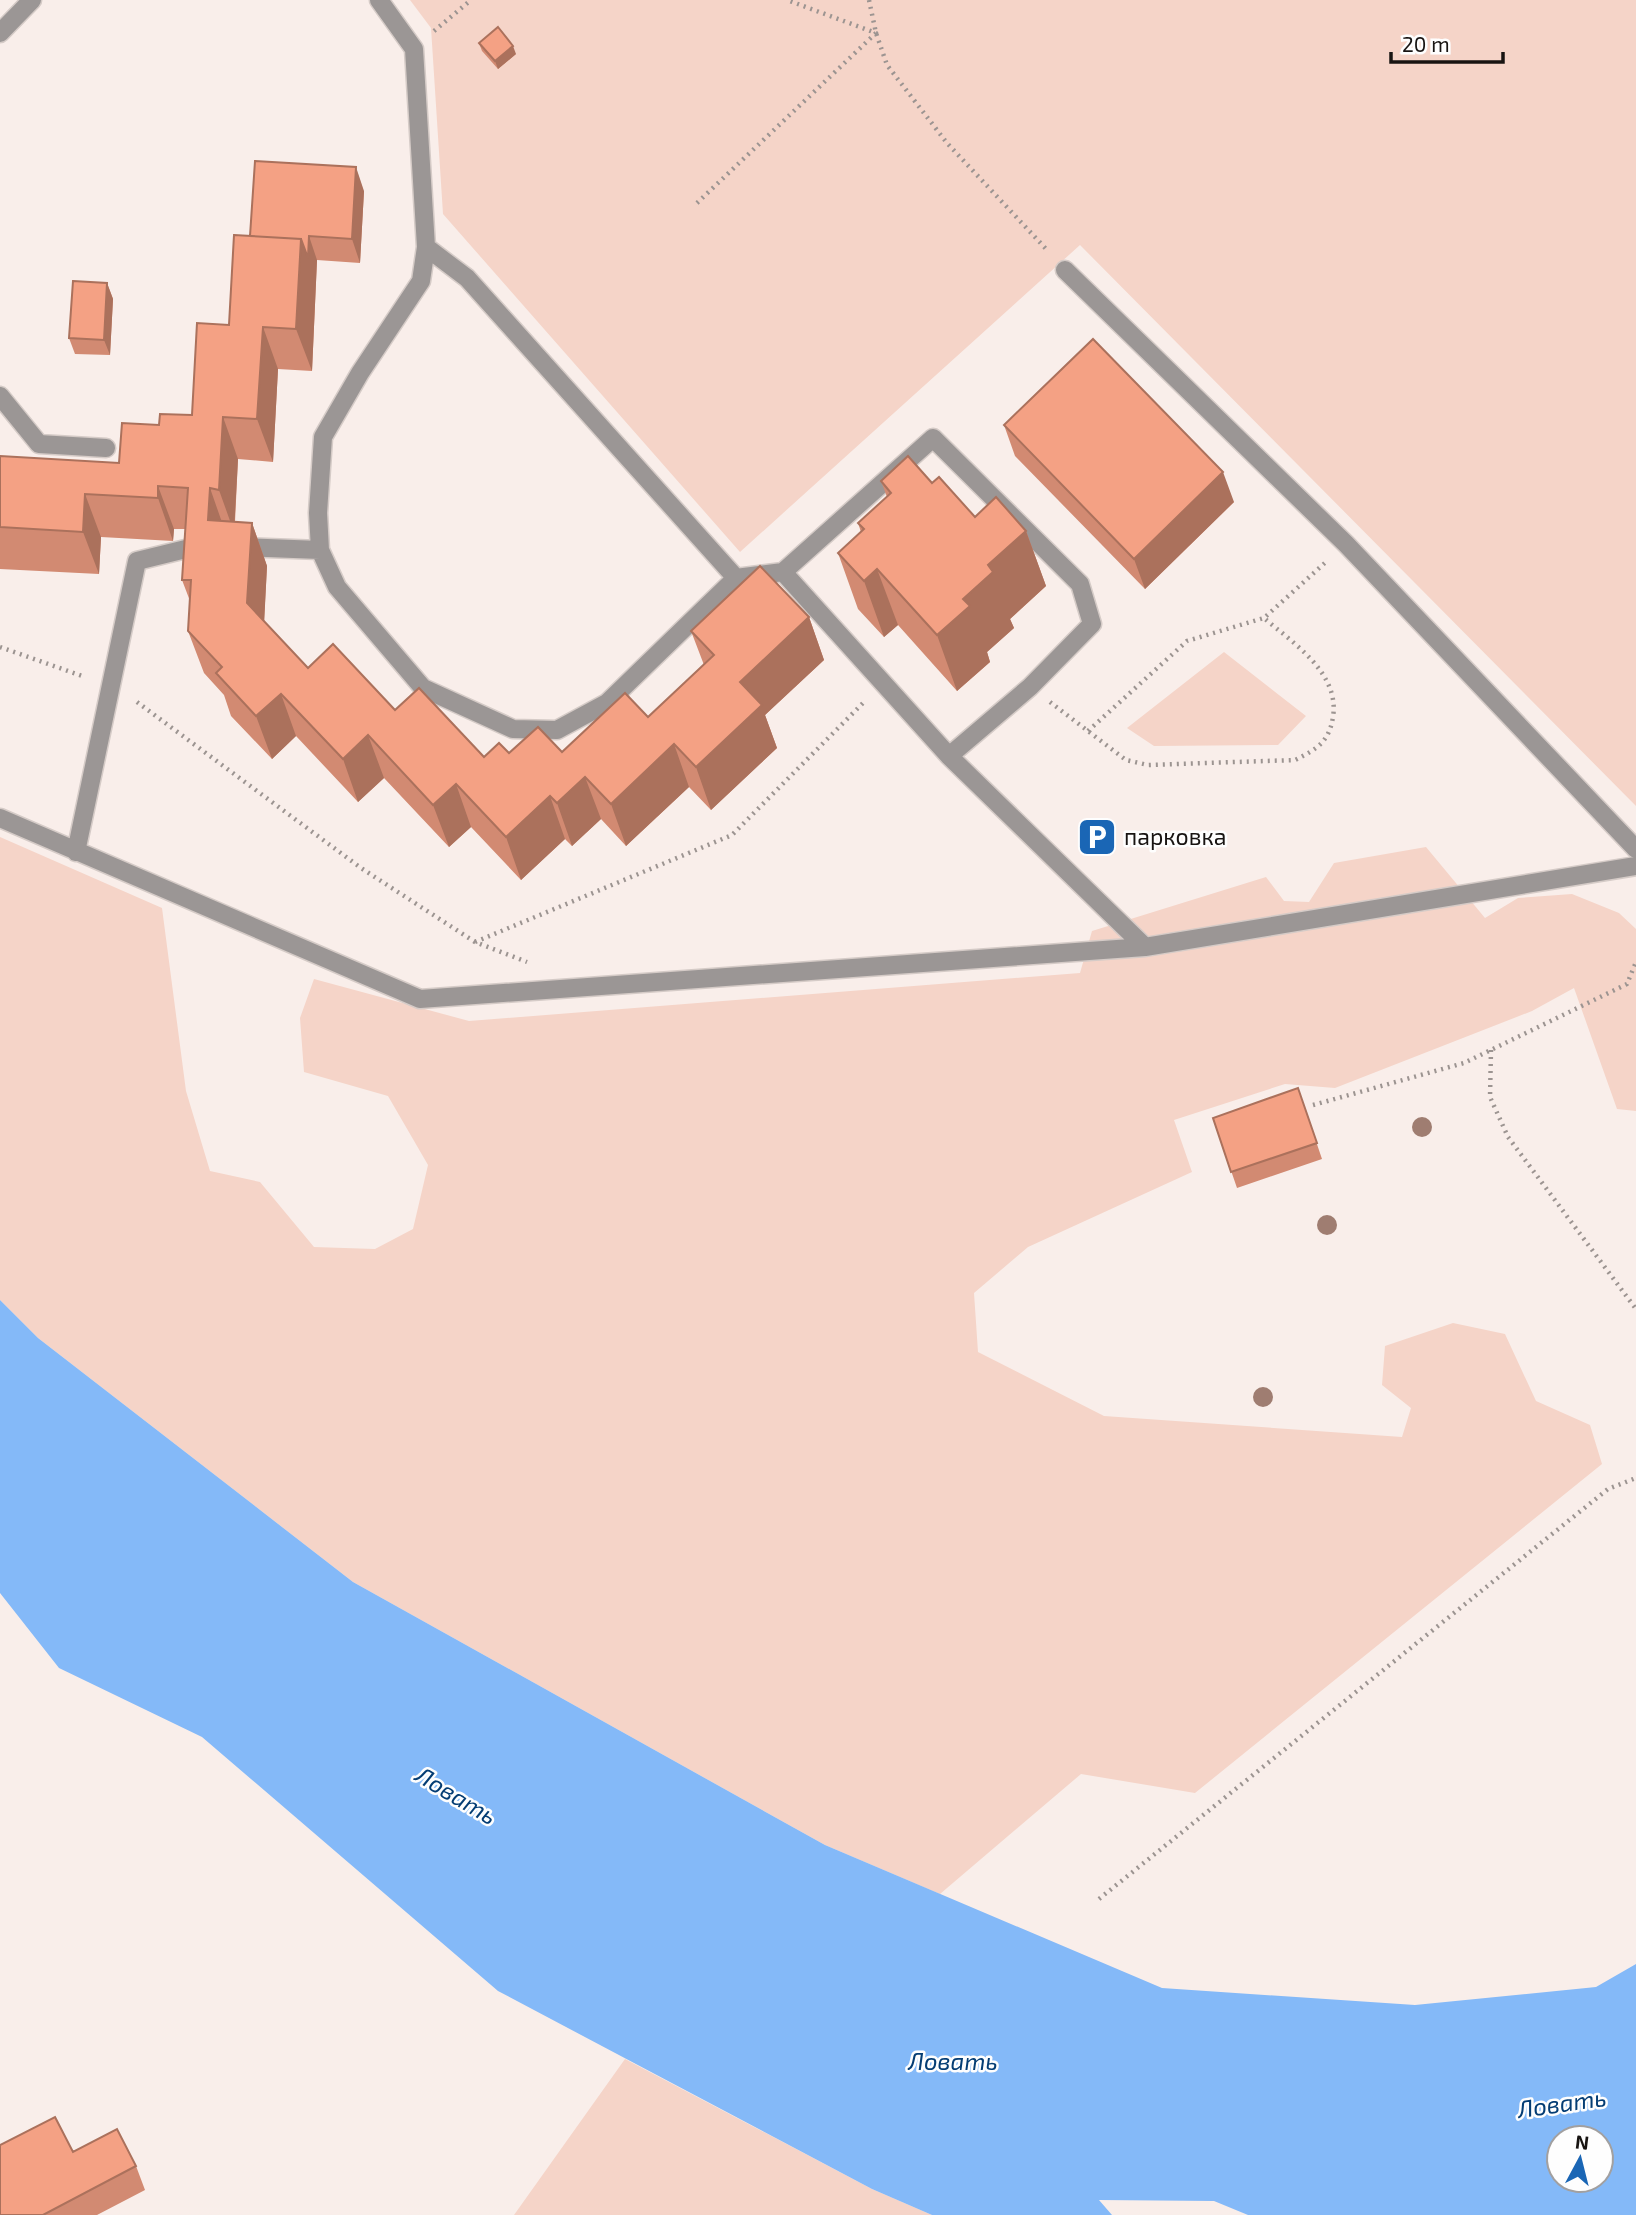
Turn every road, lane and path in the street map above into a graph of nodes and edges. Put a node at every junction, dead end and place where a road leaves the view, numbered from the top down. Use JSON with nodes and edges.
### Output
{"nodes":[{"id":1,"x":32,"y":0,"type":"edge"},
{"id":2,"x":379,"y":0,"type":"edge"},
{"id":3,"x":471,"y":0,"type":"edge"},
{"id":4,"x":787,"y":0,"type":"edge"},
{"id":5,"x":869,"y":0,"type":"edge"},
{"id":6,"x":0,"y":33,"type":"edge"},
{"id":7,"x":876,"y":33,"type":"junction"},
{"id":8,"x":414,"y":49,"type":"junction"},
{"id":9,"x":697,"y":203,"type":"dead end"},
{"id":10,"x":426,"y":247,"type":"junction"},
{"id":11,"x":1065,"y":270,"type":"joint"},
{"id":12,"x":0,"y":396,"type":"edge"},
{"id":13,"x":106,"y":448,"type":"dead end"},
{"id":14,"x":1346,"y":544,"type":"junction"},
{"id":15,"x":202,"y":545,"type":"edge"},
{"id":16,"x":225,"y":546,"type":"edge"},
{"id":17,"x":320,"y":550,"type":"junction"},
{"id":18,"x":783,"y":572,"type":"junction"},
{"id":19,"x":736,"y":578,"type":"junction"},
{"id":20,"x":1264,"y":618,"type":"junction"},
{"id":21,"x":0,"y":647,"type":"edge"},
{"id":22,"x":883,"y":683,"type":"junction"},
{"id":23,"x":113,"y":687,"type":"junction"},
{"id":24,"x":1030,"y":687,"type":"junction"},
{"id":25,"x":1088,"y":732,"type":"junction"},
{"id":26,"x":948,"y":756,"type":"junction"},
{"id":27,"x":0,"y":818,"type":"edge"},
{"id":28,"x":1636,"y":849,"type":"edge"},
{"id":29,"x":76,"y":852,"type":"junction"},
{"id":30,"x":1636,"y":866,"type":"edge"},
{"id":31,"x":475,"y":943,"type":"junction"},
{"id":32,"x":1145,"y":947,"type":"junction"},
{"id":33,"x":1636,"y":962,"type":"edge"},
{"id":34,"x":567,"y":989,"type":"junction"},
{"id":35,"x":1491,"y":1050,"type":"junction"},
{"id":36,"x":1313,"y":1105,"type":"dead end"},
{"id":37,"x":1636,"y":1309,"type":"edge"},
{"id":38,"x":1636,"y":1478,"type":"edge"},
{"id":39,"x":1099,"y":1899,"type":"dead end"}],
"edges":[{"from":1,"to":6,"type":"lane"},
{"from":2,"to":8,"type":"lane"},
{"from":3,"to":8,"type":"path"},
{"from":4,"to":7,"type":"path"},
{"from":5,"to":7,"type":"path"},
{"from":7,"to":9,"type":"path"},
{"from":7,"to":11,"type":"path"},
{"from":8,"to":10,"type":"lane"},
{"from":10,"to":17,"type":"lane"},
{"from":10,"to":19,"type":"lane"},
{"from":11,"to":14,"type":"lane"},
{"from":12,"to":13,"type":"lane"},
{"from":14,"to":20,"type":"path"},
{"from":14,"to":28,"type":"lane"},
{"from":15,"to":23,"type":"lane"},
{"from":16,"to":17,"type":"lane"},
{"from":17,"to":19,"type":"lane"},
{"from":18,"to":19,"type":"lane"},
{"from":18,"to":22,"type":"lane"},
{"from":18,"to":24,"type":"lane"},
{"from":20,"to":25,"type":"path"},
{"from":20,"to":25,"type":"path"},
{"from":21,"to":23,"type":"path"},
{"from":22,"to":26,"type":"lane"},
{"from":22,"to":31,"type":"path"},
{"from":23,"to":29,"type":"lane"},
{"from":23,"to":31,"type":"path"},
{"from":24,"to":25,"type":"path"},
{"from":24,"to":26,"type":"lane"},
{"from":26,"to":32,"type":"lane"},
{"from":27,"to":29,"type":"lane"},
{"from":29,"to":34,"type":"lane"},
{"from":30,"to":32,"type":"lane"},
{"from":31,"to":34,"type":"path"},
{"from":32,"to":34,"type":"lane"},
{"from":33,"to":35,"type":"path"},
{"from":35,"to":36,"type":"path"},
{"from":35,"to":37,"type":"path"},
{"from":38,"to":39,"type":"path"}]}
